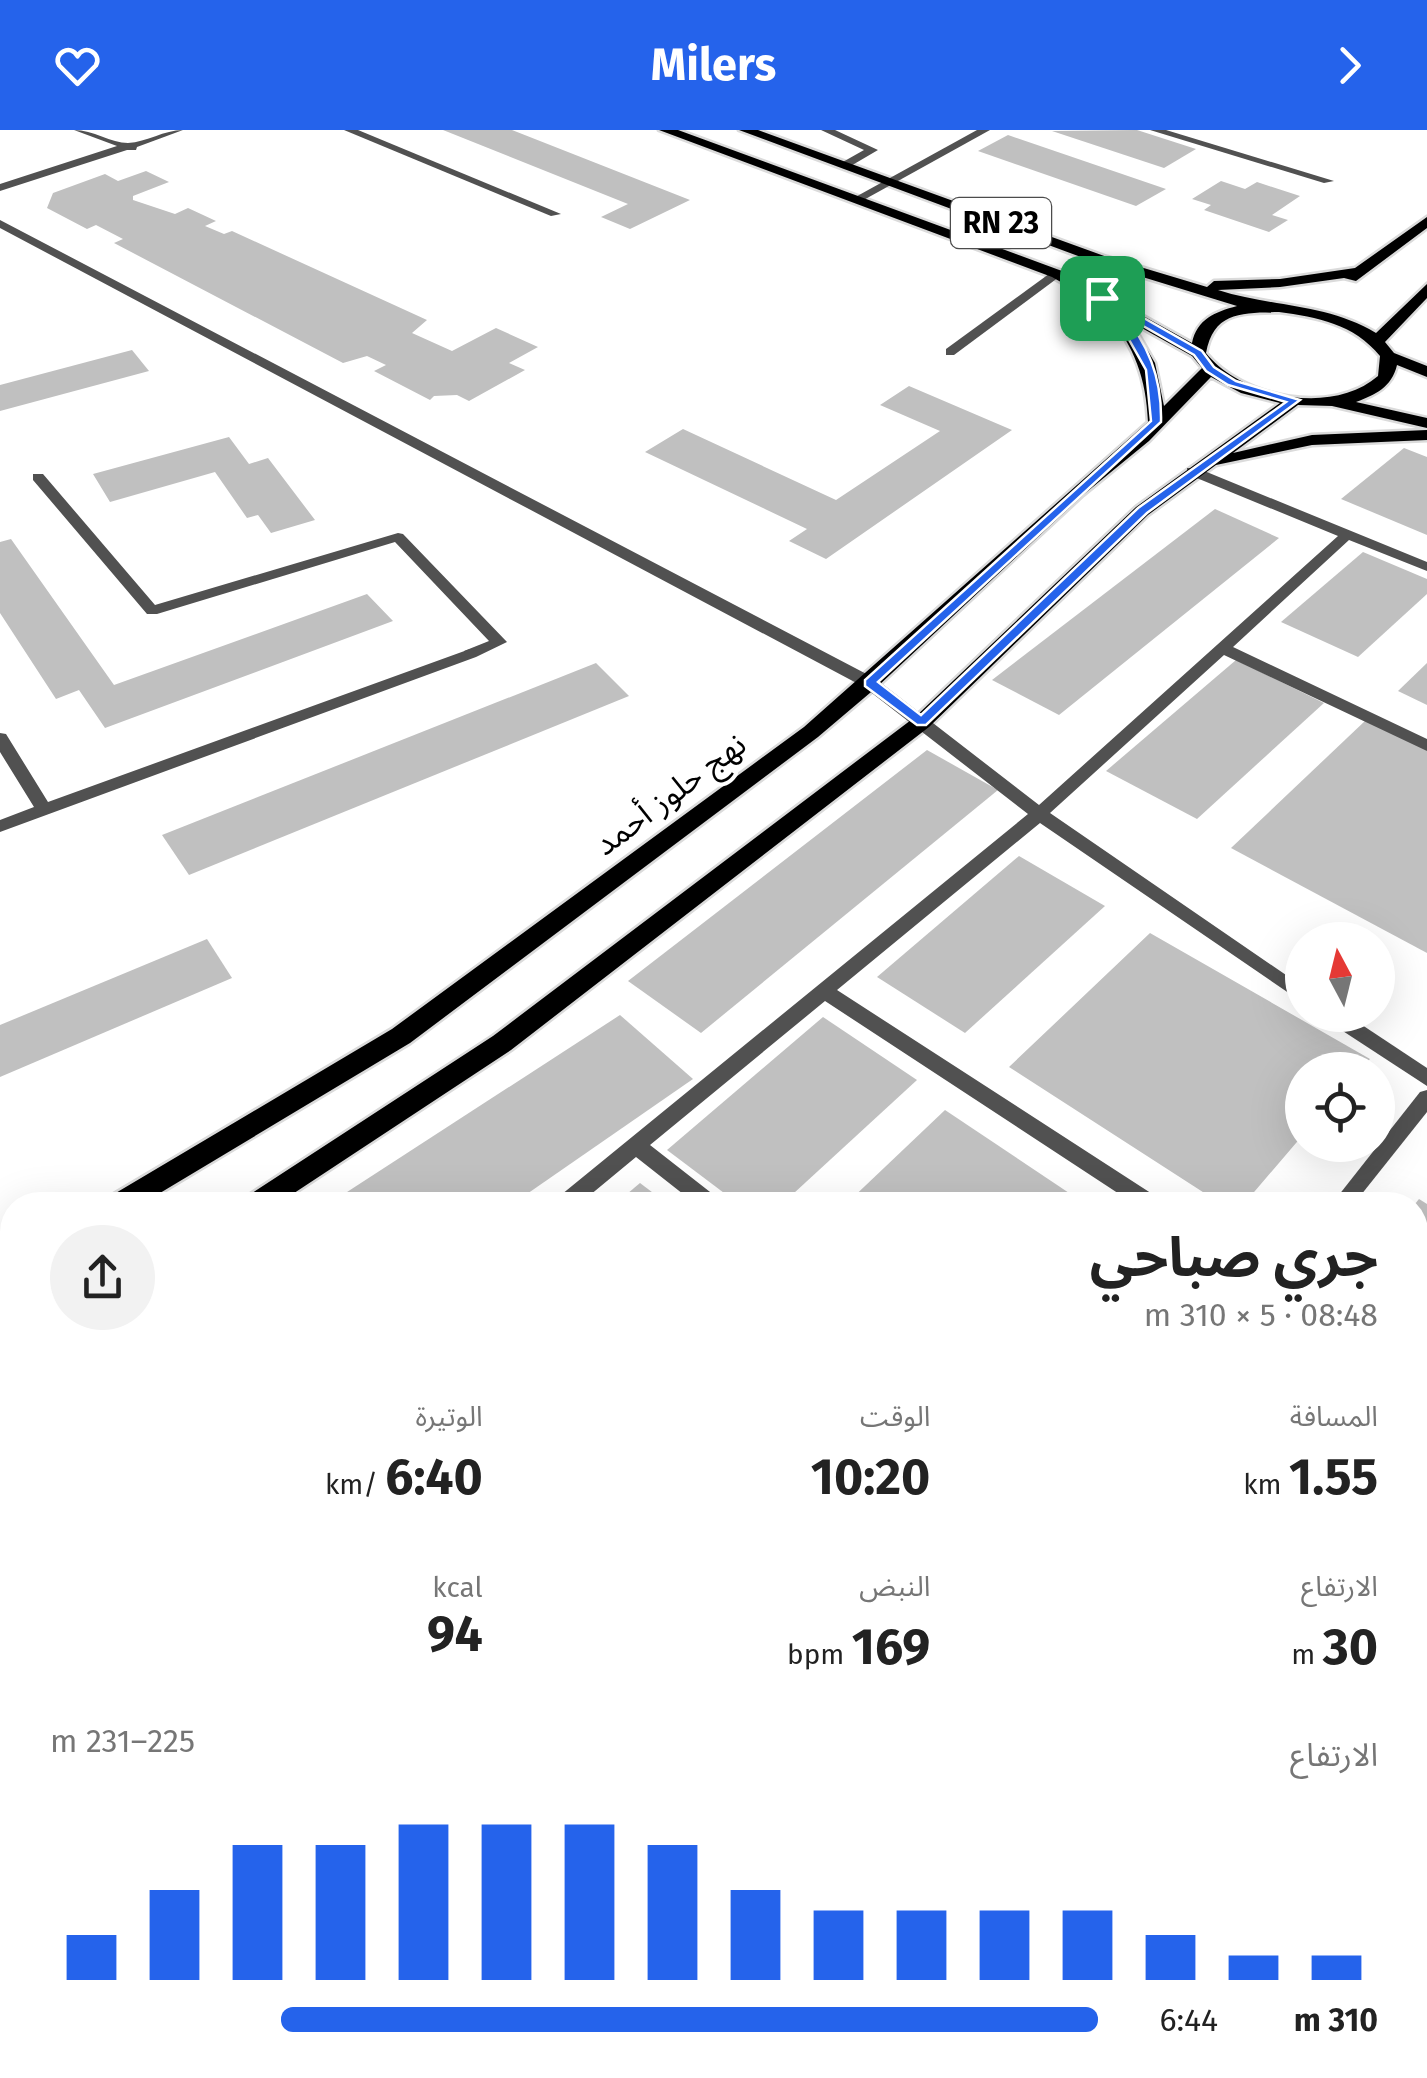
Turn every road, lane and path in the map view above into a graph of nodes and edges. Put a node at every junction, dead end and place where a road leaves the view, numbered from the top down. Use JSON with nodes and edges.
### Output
{"nodes":[{"id":1,"x":79,"y":130,"type":"edge"},
{"id":2,"x":178,"y":130,"type":"edge"},
{"id":3,"x":350,"y":130,"type":"edge"},
{"id":4,"x":666,"y":130,"type":"edge"},
{"id":5,"x":746,"y":130,"type":"edge"},
{"id":6,"x":826,"y":130,"type":"edge"},
{"id":7,"x":985,"y":130,"type":"edge"},
{"id":8,"x":1155,"y":130,"type":"edge"},
{"id":9,"x":132,"y":148,"type":"junction"},
{"id":10,"x":845,"y":166,"type":"junction"},
{"id":11,"x":1328,"y":181,"type":"dead end"},
{"id":12,"x":892,"y":182,"type":"junction"},
{"id":13,"x":0,"y":188,"type":"edge"},
{"id":14,"x":856,"y":200,"type":"junction"},
{"id":15,"x":555,"y":214,"type":"dead end"},
{"id":16,"x":1427,"y":221,"type":"edge"},
{"id":17,"x":0,"y":223,"type":"edge"},
{"id":18,"x":1363,"y":272,"type":"junction"},
{"id":19,"x":1057,"y":274,"type":"junction"},
{"id":20,"x":1190,"y":286,"type":"junction"},
{"id":21,"x":1424,"y":291,"type":"edge"},
{"id":22,"x":1102,"y":298,"type":"junction"},
{"id":23,"x":1258,"y":307,"type":"junction"},
{"id":24,"x":1296,"y":308,"type":"junction"},
{"id":25,"x":1425,"y":319,"type":"edge"},
{"id":26,"x":1378,"y":340,"type":"junction"},
{"id":27,"x":950,"y":352,"type":"dead end"},
{"id":28,"x":1198,"y":353,"type":"junction"},
{"id":29,"x":1389,"y":356,"type":"junction"},
{"id":30,"x":1210,"y":369,"type":"junction"},
{"id":31,"x":1427,"y":372,"type":"edge"},
{"id":32,"x":1295,"y":400,"type":"junction"},
{"id":33,"x":1328,"y":401,"type":"junction"},
{"id":34,"x":1156,"y":422,"type":"junction"},
{"id":35,"x":1427,"y":422,"type":"edge"},
{"id":36,"x":1427,"y":435,"type":"edge"},
{"id":37,"x":1192,"y":471,"type":"junction"},
{"id":38,"x":38,"y":477,"type":"dead end"},
{"id":39,"x":1348,"y":534,"type":"junction"},
{"id":40,"x":1427,"y":567,"type":"edge"},
{"id":41,"x":1222,"y":648,"type":"junction"},
{"id":42,"x":870,"y":683,"type":"junction"},
{"id":43,"x":922,"y":722,"type":"junction"},
{"id":44,"x":0,"y":738,"type":"edge"},
{"id":45,"x":1427,"y":746,"type":"edge"},
{"id":46,"x":44,"y":810,"type":"junction"},
{"id":47,"x":1038,"y":814,"type":"junction"},
{"id":48,"x":0,"y":826,"type":"edge"},
{"id":49,"x":1285,"y":983,"type":"edge"},
{"id":50,"x":824,"y":990,"type":"junction"},
{"id":51,"x":1358,"y":1032,"type":"edge"},
{"id":52,"x":1427,"y":1078,"type":"edge"},
{"id":53,"x":1427,"y":1098,"type":"edge"},
{"id":54,"x":634,"y":1144,"type":"junction"},
{"id":55,"x":140,"y":1192,"type":"edge"},
{"id":56,"x":275,"y":1192,"type":"edge"},
{"id":57,"x":578,"y":1192,"type":"edge"},
{"id":58,"x":695,"y":1192,"type":"edge"},
{"id":59,"x":1133,"y":1192,"type":"edge"},
{"id":60,"x":1351,"y":1192,"type":"edge"}],
"edges":[{"from":1,"to":9,"type":"street"},
{"from":2,"to":9,"type":"street"},
{"from":3,"to":15,"type":"street"},
{"from":4,"to":14,"type":"main road","number":"RN 23"},
{"from":5,"to":10,"type":"main road","number":"RN 23"},
{"from":6,"to":10,"type":"street"},
{"from":7,"to":12,"type":"street"},
{"from":8,"to":11,"type":"street"},
{"from":9,"to":13,"type":"street"},
{"from":10,"to":12,"type":"main road","number":"RN 23"},
{"from":12,"to":14,"type":"street"},
{"from":12,"to":20,"type":"main road","number":"RN 23"},
{"from":14,"to":19,"type":"main road","number":"RN 23"},
{"from":16,"to":18,"type":"main road"},
{"from":17,"to":42,"type":"street"},
{"from":18,"to":20,"type":"main road"},
{"from":18,"to":24,"type":"main road"},
{"from":19,"to":22,"type":"main road","number":"RN 23"},
{"from":19,"to":27,"type":"street"},
{"from":20,"to":23,"type":"main road","number":"RN 23"},
{"from":21,"to":25,"type":"main road"},
{"from":21,"to":26,"type":"main road"},
{"from":22,"to":28,"type":"main road","number":"RN 23"},
{"from":22,"to":34,"type":"main road"},
{"from":23,"to":24,"type":"main road"},
{"from":23,"to":28,"type":"main road"},
{"from":24,"to":26,"type":"main road"},
{"from":26,"to":29,"type":"main road"},
{"from":28,"to":30,"type":"main road"},
{"from":29,"to":31,"type":"main road"},
{"from":29,"to":33,"type":"main road"},
{"from":30,"to":32,"type":"main road"},
{"from":30,"to":34,"type":"main road","name":"نهج حلوز أحمد"},
{"from":32,"to":33,"type":"main road"},
{"from":32,"to":37,"type":"main road"},
{"from":33,"to":35,"type":"main road"},
{"from":34,"to":42,"type":"main road","name":"نهج حلوز أحمد"},
{"from":36,"to":37,"type":"main road"},
{"from":37,"to":39,"type":"street"},
{"from":37,"to":43,"type":"main road"},
{"from":38,"to":46,"type":"street"},
{"from":39,"to":40,"type":"street"},
{"from":39,"to":41,"type":"street"},
{"from":41,"to":45,"type":"street"},
{"from":41,"to":47,"type":"street"},
{"from":42,"to":43,"type":"street"},
{"from":42,"to":55,"type":"main road","name":"نهج حلوز أحمد"},
{"from":43,"to":47,"type":"street"},
{"from":43,"to":56,"type":"main road"},
{"from":44,"to":46,"type":"street"},
{"from":46,"to":48,"type":"street"},
{"from":47,"to":49,"type":"street"},
{"from":47,"to":50,"type":"street"},
{"from":50,"to":54,"type":"street"},
{"from":50,"to":59,"type":"street"},
{"from":51,"to":52,"type":"street"},
{"from":53,"to":60,"type":"street"},
{"from":54,"to":57,"type":"street"},
{"from":54,"to":58,"type":"street"}]}
